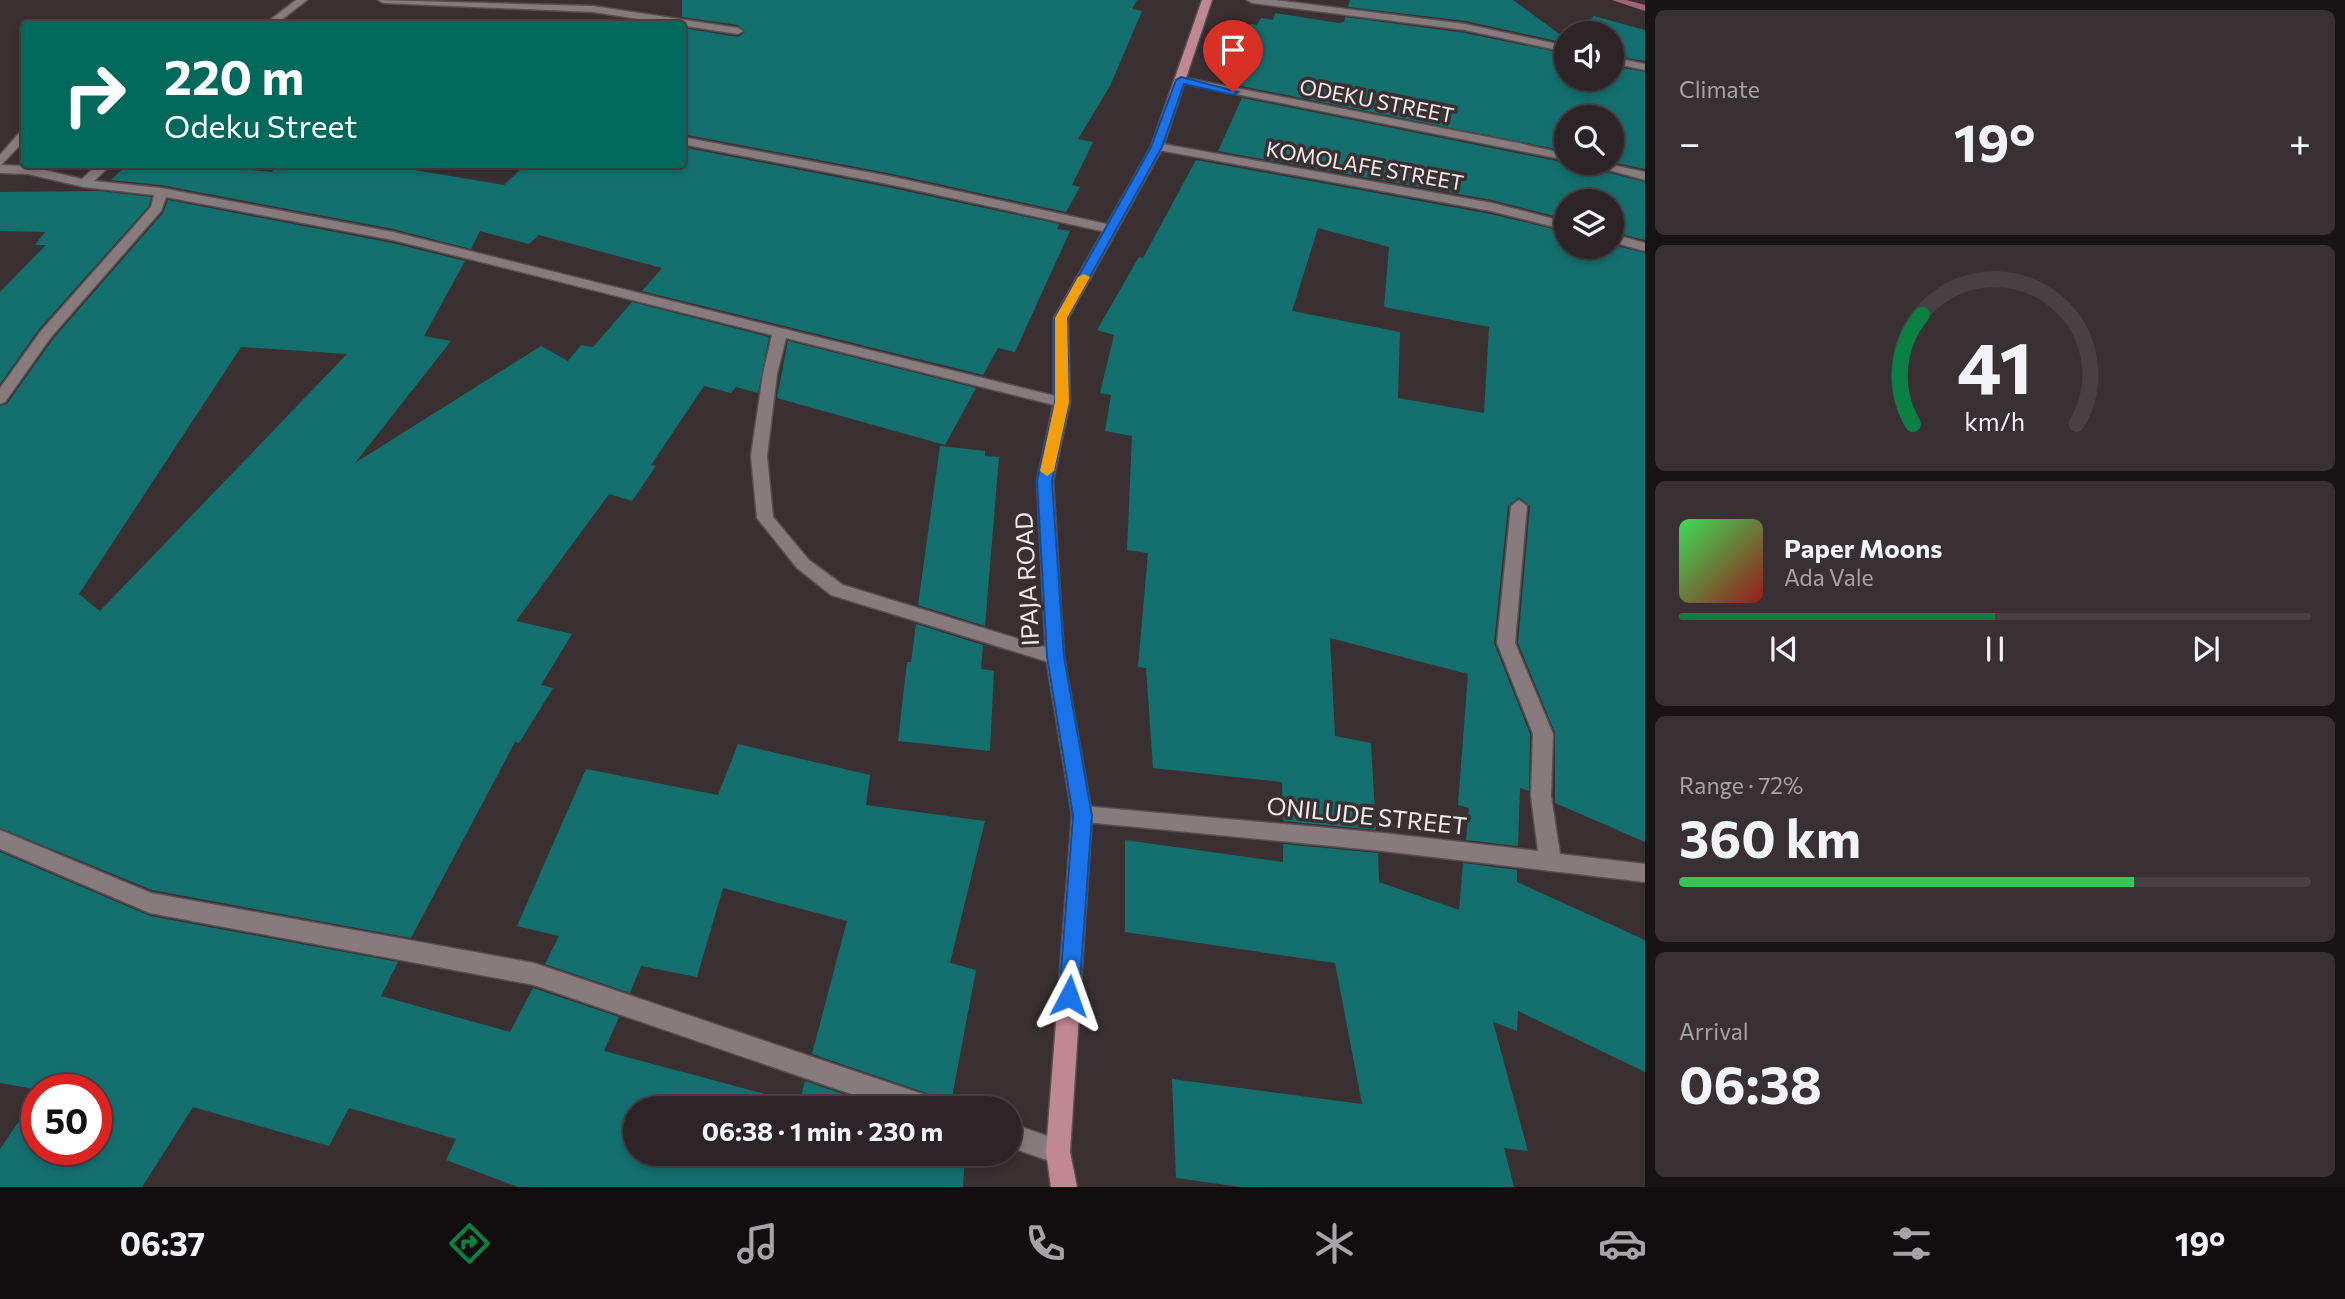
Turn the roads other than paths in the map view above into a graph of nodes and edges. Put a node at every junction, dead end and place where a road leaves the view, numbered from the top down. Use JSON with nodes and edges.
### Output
{"nodes":[{"id":1,"x":302,"y":0,"type":"edge"},
{"id":2,"x":383,"y":0,"type":"edge"},
{"id":3,"x":1207,"y":0,"type":"edge"},
{"id":4,"x":1252,"y":0,"type":"edge"},
{"id":5,"x":274,"y":21,"type":"edge"},
{"id":6,"x":669,"y":21,"type":"edge"},
{"id":7,"x":686,"y":24,"type":"edge"},
{"id":8,"x":738,"y":32,"type":"dead end"},
{"id":9,"x":1554,"y":46,"type":"edge"},
{"id":10,"x":1624,"y":63,"type":"edge"},
{"id":11,"x":1645,"y":67,"type":"edge"},
{"id":12,"x":1181,"y":80,"type":"junction"},
{"id":13,"x":21,"y":138,"type":"edge"},
{"id":14,"x":686,"y":141,"type":"edge"},
{"id":15,"x":1157,"y":147,"type":"junction"},
{"id":16,"x":1554,"y":154,"type":"edge"},
{"id":17,"x":0,"y":162,"type":"edge"},
{"id":18,"x":101,"y":168,"type":"edge"},
{"id":19,"x":0,"y":169,"type":"edge"},
{"id":20,"x":1624,"y":171,"type":"edge"},
{"id":21,"x":1645,"y":176,"type":"edge"},
{"id":22,"x":83,"y":183,"type":"junction"},
{"id":23,"x":161,"y":192,"type":"junction"},
{"id":24,"x":1554,"y":223,"type":"edge"},
{"id":25,"x":1111,"y":229,"type":"junction"},
{"id":26,"x":1624,"y":241,"type":"edge"},
{"id":27,"x":1645,"y":247,"type":"edge"},
{"id":28,"x":780,"y":332,"type":"junction"},
{"id":29,"x":0,"y":399,"type":"edge"},
{"id":30,"x":1062,"y":402,"type":"junction"},
{"id":31,"x":1520,"y":506,"type":"dead end"},
{"id":32,"x":1055,"y":657,"type":"junction"},
{"id":33,"x":1082,"y":816,"type":"junction"},
{"id":34,"x":0,"y":839,"type":"edge"},
{"id":35,"x":1550,"y":860,"type":"junction"},
{"id":36,"x":1645,"y":873,"type":"edge"},
{"id":37,"x":893,"y":1096,"type":"edge"},
{"id":38,"x":1022,"y":1139,"type":"edge"},
{"id":39,"x":1058,"y":1152,"type":"junction"},
{"id":40,"x":1064,"y":1187,"type":"edge"}],
"edges":[{"from":1,"to":5,"type":"street"},
{"from":2,"to":6,"type":"street"},
{"from":3,"to":12,"type":"main road","name":"IPAJA ROAD"},
{"from":4,"to":9,"type":"street"},
{"from":7,"to":8,"type":"street"},
{"from":10,"to":11,"type":"street"},
{"from":12,"to":15,"type":"main road","name":"IPAJA ROAD"},
{"from":12,"to":16,"type":"street","name":"ODEKU STREET"},
{"from":13,"to":17,"type":"street"},
{"from":14,"to":25,"type":"street"},
{"from":15,"to":24,"type":"street","name":"KOMOLAFE STREET"},
{"from":15,"to":25,"type":"main road","name":"IPAJA ROAD"},
{"from":18,"to":22,"type":"street"},
{"from":19,"to":22,"type":"street"},
{"from":20,"to":21,"type":"street"},
{"from":22,"to":23,"type":"street"},
{"from":23,"to":28,"type":"street"},
{"from":23,"to":29,"type":"street"},
{"from":25,"to":30,"type":"main road","name":"IPAJA ROAD"},
{"from":26,"to":27,"type":"street"},
{"from":28,"to":30,"type":"street"},
{"from":28,"to":32,"type":"street"},
{"from":30,"to":32,"type":"main road","name":"IPAJA ROAD"},
{"from":31,"to":35,"type":"street"},
{"from":32,"to":33,"type":"main road","name":"IPAJA ROAD"},
{"from":33,"to":35,"type":"street","name":"ONILUDE STREET"},
{"from":33,"to":39,"type":"main road","name":"IPAJA ROAD"},
{"from":34,"to":37,"type":"street"},
{"from":35,"to":36,"type":"street","name":"ONILUDE STREET"},
{"from":38,"to":39,"type":"street"},
{"from":39,"to":40,"type":"main road","name":"IPAJA ROAD"}]}
